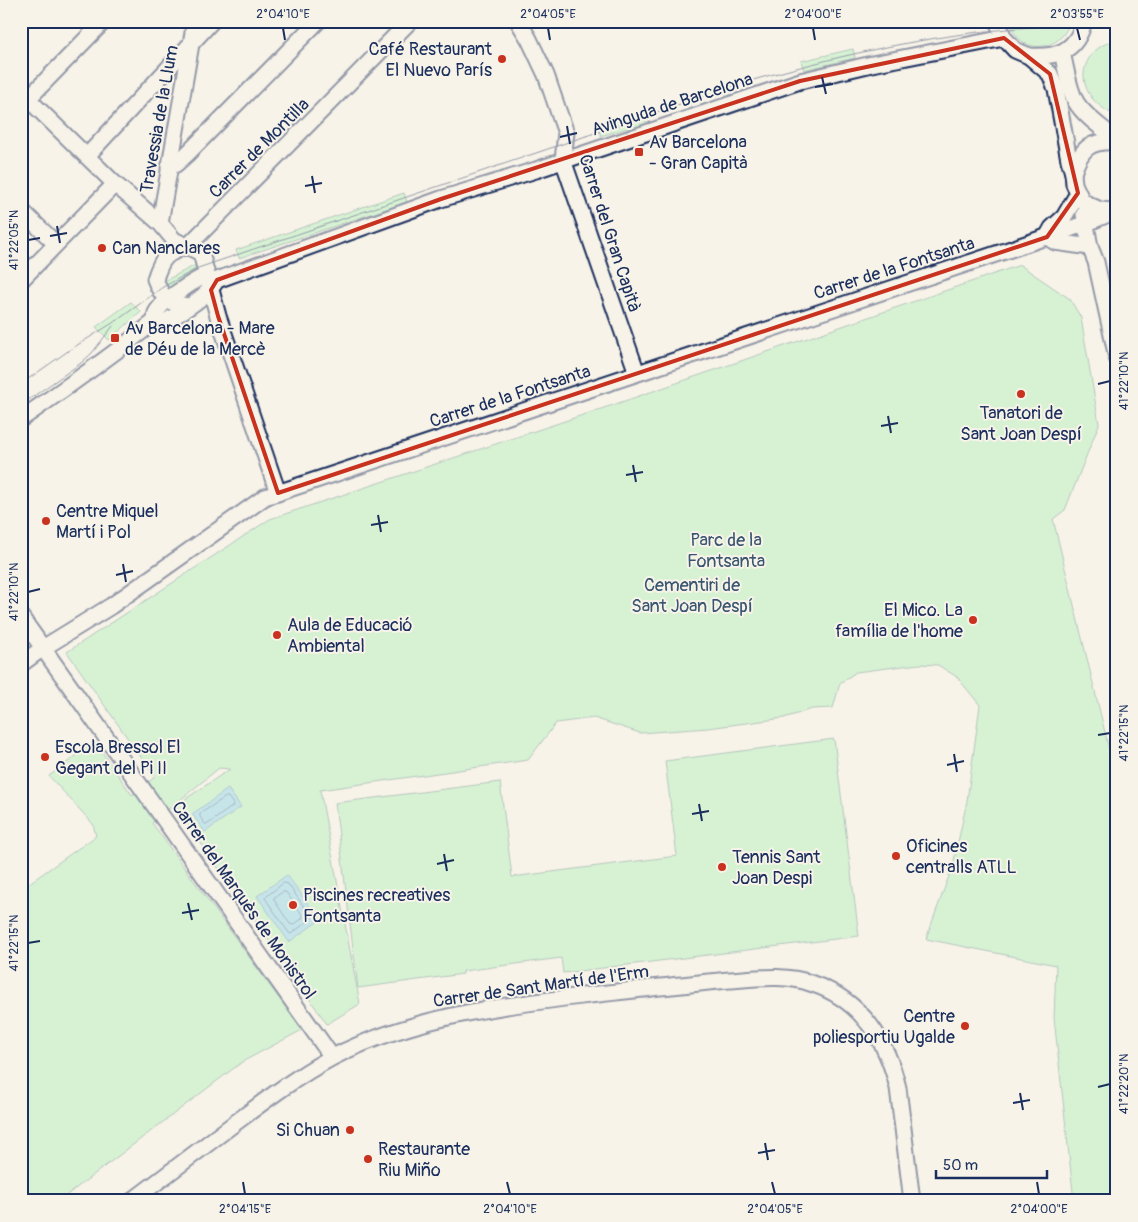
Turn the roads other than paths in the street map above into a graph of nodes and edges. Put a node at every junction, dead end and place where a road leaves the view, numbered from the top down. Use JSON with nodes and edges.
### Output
{"nodes":[{"id":1,"x":104,"y":21,"type":"edge"},
{"id":2,"x":195,"y":21,"type":"edge"},
{"id":3,"x":212,"y":21,"type":"edge"},
{"id":4,"x":318,"y":21,"type":"edge"},
{"id":5,"x":410,"y":21,"type":"edge"},
{"id":6,"x":518,"y":21,"type":"edge"},
{"id":7,"x":997,"y":21,"type":"edge"},
{"id":8,"x":1084,"y":21,"type":"edge"},
{"id":9,"x":1004,"y":38,"type":"junction"},
{"id":10,"x":192,"y":42,"type":"junction"},
{"id":11,"x":1062,"y":52,"type":"junction"},
{"id":12,"x":1029,"y":56,"type":"junction"},
{"id":13,"x":23,"y":99,"type":"edge"},
{"id":14,"x":1117,"y":141,"type":"edge"},
{"id":15,"x":87,"y":156,"type":"junction"},
{"id":16,"x":563,"y":160,"type":"junction"},
{"id":17,"x":170,"y":167,"type":"junction"},
{"id":18,"x":1073,"y":173,"type":"junction"},
{"id":19,"x":115,"y":184,"type":"junction"},
{"id":20,"x":1079,"y":196,"type":"junction"},
{"id":21,"x":21,"y":210,"type":"edge"},
{"id":22,"x":1116,"y":210,"type":"edge"},
{"id":23,"x":160,"y":223,"type":"junction"},
{"id":24,"x":1087,"y":223,"type":"junction"},
{"id":25,"x":1047,"y":237,"type":"junction"},
{"id":26,"x":56,"y":244,"type":"junction"},
{"id":27,"x":188,"y":246,"type":"junction"},
{"id":28,"x":1090,"y":247,"type":"junction"},
{"id":29,"x":21,"y":280,"type":"edge"},
{"id":30,"x":211,"y":281,"type":"junction"},
{"id":31,"x":168,"y":301,"type":"junction"},
{"id":32,"x":189,"y":306,"type":"junction"},
{"id":33,"x":155,"y":321,"type":"junction"},
{"id":34,"x":1117,"y":358,"type":"edge"},
{"id":35,"x":638,"y":373,"type":"junction"},
{"id":36,"x":21,"y":419,"type":"edge"},
{"id":37,"x":278,"y":493,"type":"junction"},
{"id":38,"x":21,"y":617,"type":"edge"},
{"id":39,"x":44,"y":648,"type":"junction"},
{"id":40,"x":21,"y":664,"type":"edge"},
{"id":41,"x":332,"y":1057,"type":"junction"},
{"id":42,"x":132,"y":1201,"type":"edge"},
{"id":43,"x":912,"y":1201,"type":"edge"}],
"edges":[{"from":1,"to":13,"type":"street"},
{"from":2,"to":10,"type":"street","name":"Travessia de la Llum"},
{"from":3,"to":10,"type":"street"},
{"from":4,"to":17,"type":"street"},
{"from":5,"to":27,"type":"street","name":"Carrer de Montilla"},
{"from":6,"to":16,"type":"street","name":"Carrer del Gran Capità"},
{"from":7,"to":9,"type":"street"},
{"from":8,"to":11,"type":"street"},
{"from":9,"to":12,"type":"street"},
{"from":9,"to":16,"type":"street","name":"Avinguda de Barcelona"},
{"from":10,"to":15,"type":"street"},
{"from":10,"to":17,"type":"street","name":"Travessia de la Llum"},
{"from":11,"to":12,"type":"street"},
{"from":11,"to":14,"type":"street"},
{"from":12,"to":18,"type":"street"},
{"from":13,"to":15,"type":"street"},
{"from":14,"to":18,"type":"street"},
{"from":15,"to":19,"type":"street"},
{"from":16,"to":30,"type":"street","name":"Avinguda de Barcelona"},
{"from":16,"to":35,"type":"street","name":"Carrer del Gran Capità"},
{"from":17,"to":23,"type":"street","name":"Travessia de la Llum"},
{"from":18,"to":20,"type":"street"},
{"from":19,"to":23,"type":"street"},
{"from":19,"to":26,"type":"street"},
{"from":20,"to":22,"type":"street"},
{"from":20,"to":24,"type":"street"},
{"from":20,"to":25,"type":"street"},
{"from":21,"to":26,"type":"street"},
{"from":22,"to":24,"type":"street","name":"Carrer de la Fontsanta"},
{"from":23,"to":27,"type":"street"},
{"from":24,"to":25,"type":"street","name":"Carrer de la Fontsanta"},
{"from":24,"to":28,"type":"street"},
{"from":25,"to":28,"type":"street"},
{"from":25,"to":35,"type":"street","name":"Carrer de la Fontsanta"},
{"from":26,"to":29,"type":"street"},
{"from":27,"to":30,"type":"street"},
{"from":27,"to":31,"type":"street","name":"Carrer de Montilla"},
{"from":28,"to":34,"type":"street"},
{"from":30,"to":31,"type":"street","name":"Avinguda de Barcelona"},
{"from":30,"to":32,"type":"street","name":"Avinguda de Barcelona"},
{"from":30,"to":37,"type":"street"},
{"from":31,"to":32,"type":"street"},
{"from":31,"to":33,"type":"street","name":"Avinguda de Barcelona"},
{"from":32,"to":33,"type":"street","name":"Avinguda de Barcelona"},
{"from":33,"to":36,"type":"street","name":"Avinguda de Barcelona"},
{"from":35,"to":37,"type":"street","name":"Carrer de la Fontsanta"},
{"from":37,"to":39,"type":"street","name":"Carrer de la Fontsanta"},
{"from":38,"to":39,"type":"street","name":"Carrer del Marquès de Monistrol"},
{"from":39,"to":40,"type":"street","name":"Carrer de la Fontsanta"},
{"from":39,"to":41,"type":"street","name":"Carrer del Marquès de Monistrol"},
{"from":41,"to":42,"type":"street","name":"Carrer de Sant Martí de l'Erm"},
{"from":41,"to":43,"type":"street","name":"Carrer de Sant Martí de l'Erm"}]}
